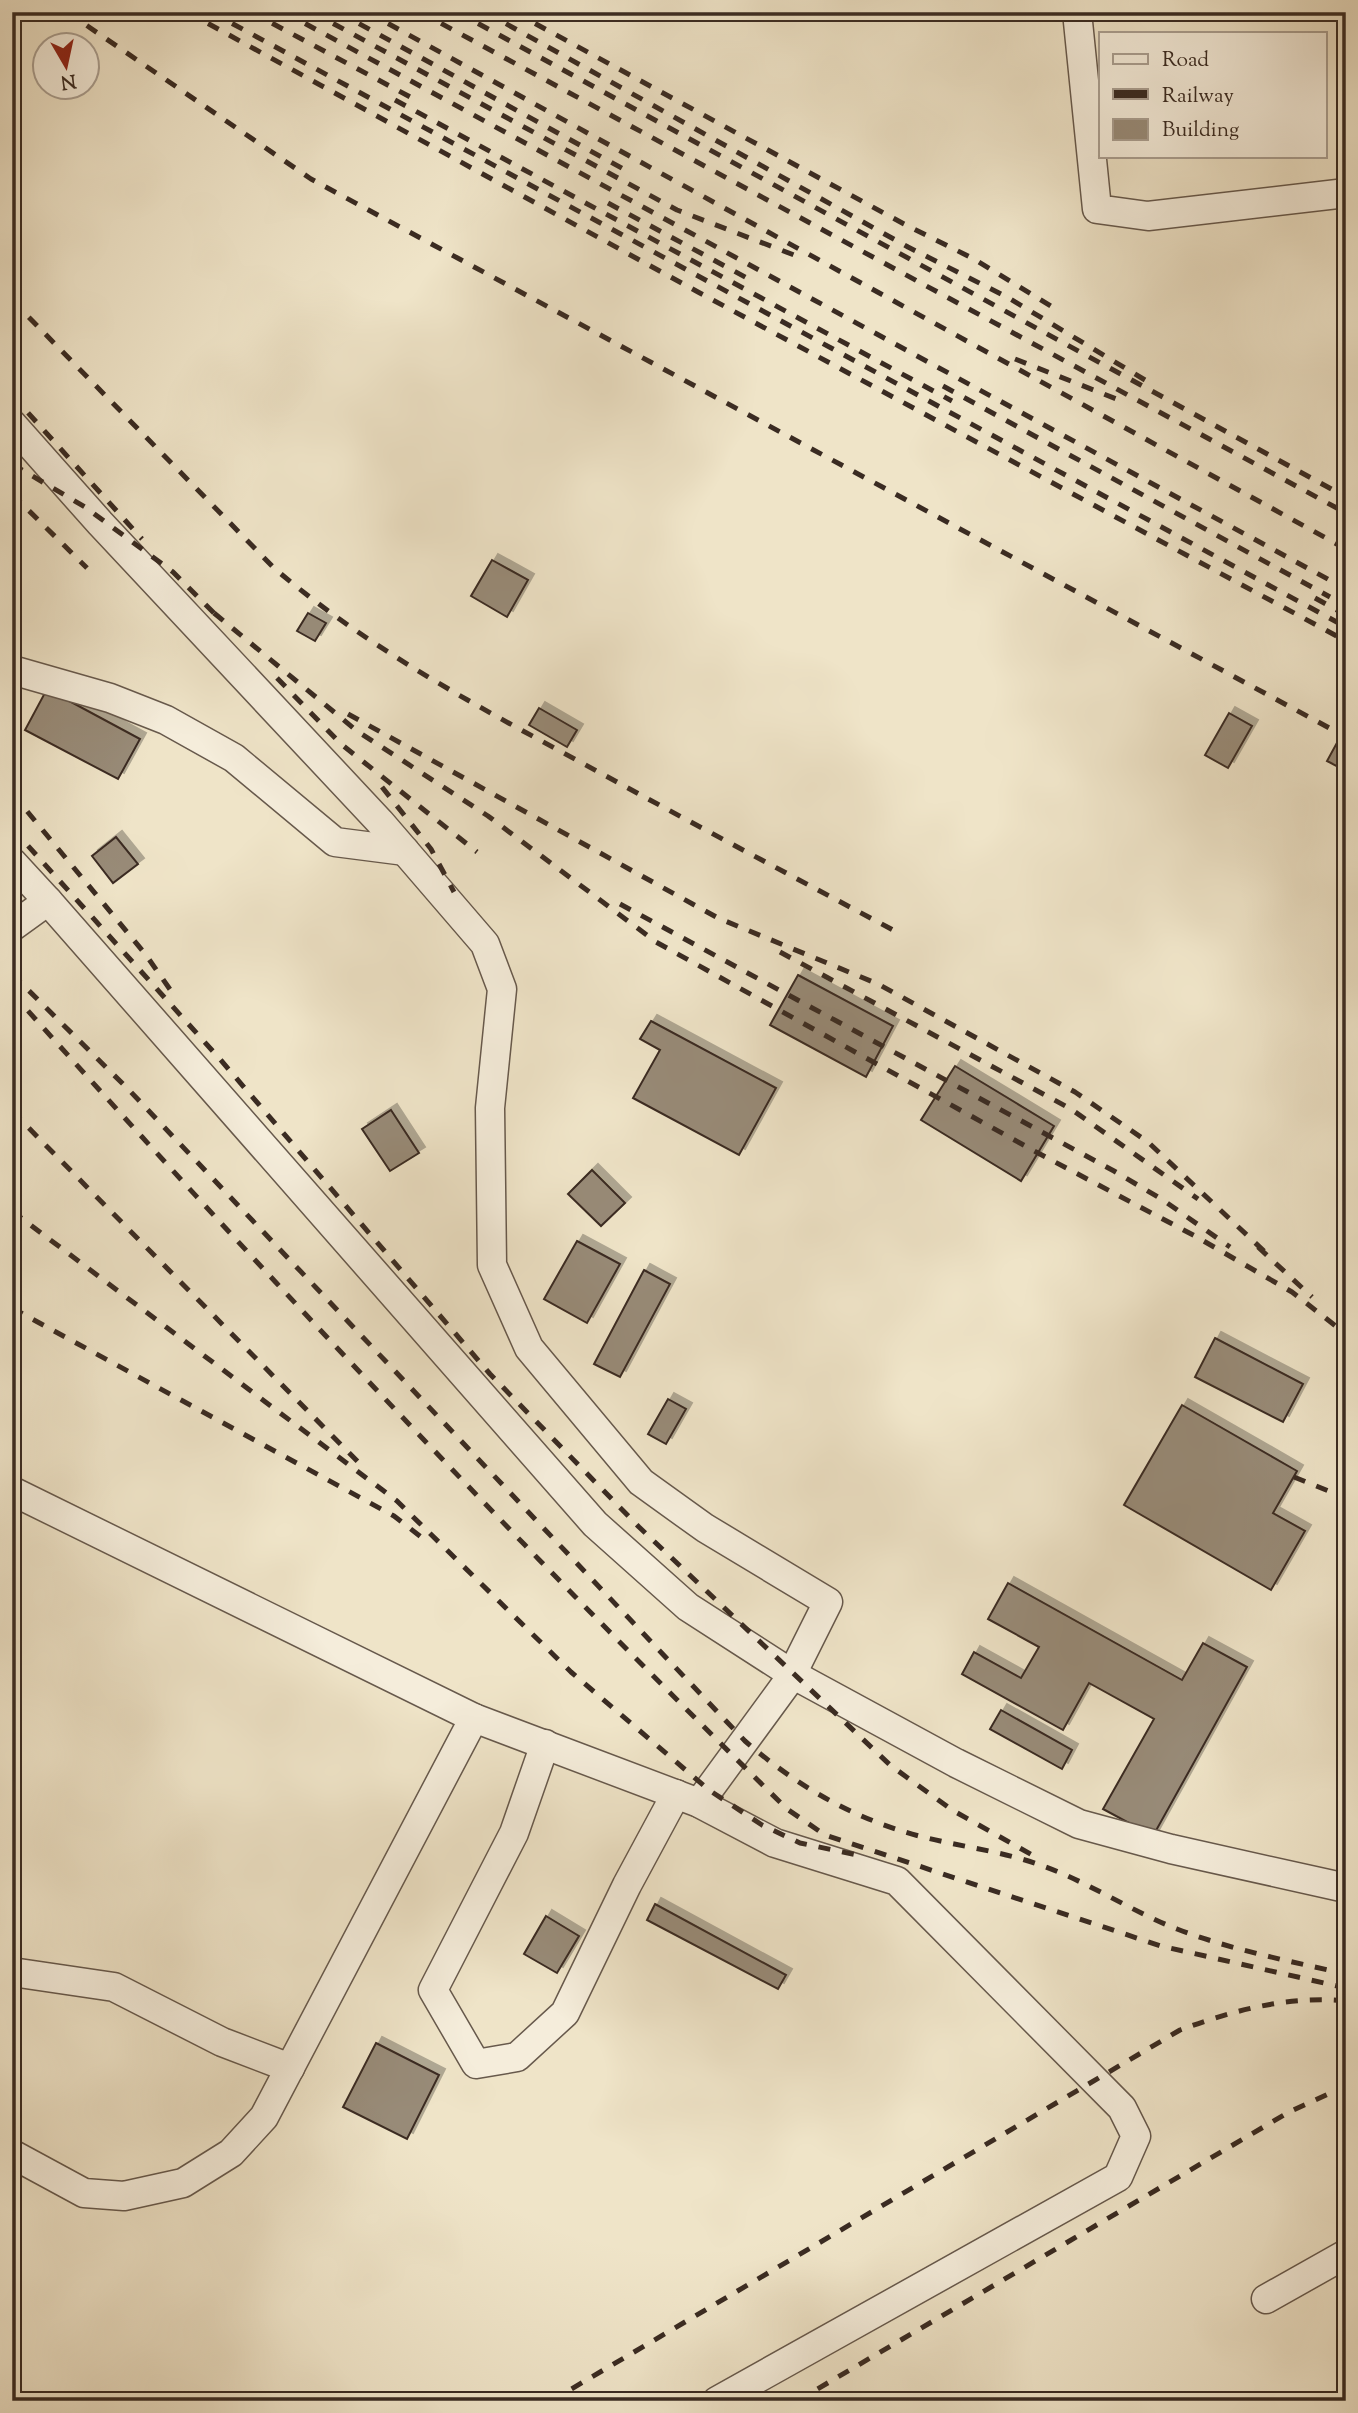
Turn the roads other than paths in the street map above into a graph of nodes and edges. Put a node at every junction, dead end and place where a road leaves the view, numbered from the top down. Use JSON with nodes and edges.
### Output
{"nodes":[{"id":1,"x":1077,"y":12,"type":"edge"},
{"id":2,"x":1346,"y":193,"type":"edge"},
{"id":3,"x":12,"y":424,"type":"edge"},
{"id":4,"x":12,"y":670,"type":"edge"},
{"id":5,"x":405,"y":851,"type":"junction"},
{"id":6,"x":12,"y":862,"type":"edge"},
{"id":7,"x":48,"y":901,"type":"junction"},
{"id":8,"x":12,"y":928,"type":"edge"},
{"id":9,"x":12,"y":1491,"type":"edge"},
{"id":10,"x":792,"y":1674,"type":"junction"},
{"id":11,"x":474,"y":1718,"type":"junction"},
{"id":12,"x":545,"y":1744,"type":"junction"},
{"id":13,"x":687,"y":1799,"type":"junction"},
{"id":14,"x":1346,"y":1888,"type":"edge"},
{"id":15,"x":12,"y":1972,"type":"edge"},
{"id":16,"x":290,"y":2068,"type":"junction"},
{"id":17,"x":12,"y":2154,"type":"edge"},
{"id":18,"x":1346,"y":2254,"type":"edge"},
{"id":19,"x":1266,"y":2299,"type":"dead end"},
{"id":20,"x":717,"y":2401,"type":"edge"}],
"edges":[{"from":1,"to":2,"type":"street"},
{"from":3,"to":5,"type":"street"},
{"from":4,"to":5,"type":"street"},
{"from":5,"to":10,"type":"street"},
{"from":6,"to":7,"type":"street"},
{"from":7,"to":8,"type":"street"},
{"from":7,"to":10,"type":"street"},
{"from":9,"to":11,"type":"street"},
{"from":10,"to":13,"type":"street"},
{"from":10,"to":14,"type":"street"},
{"from":11,"to":12,"type":"street"},
{"from":11,"to":16,"type":"street"},
{"from":12,"to":13,"type":"street"},
{"from":12,"to":13,"type":"street"},
{"from":13,"to":20,"type":"street"},
{"from":15,"to":16,"type":"street"},
{"from":16,"to":17,"type":"street"},
{"from":18,"to":19,"type":"street"}]}
